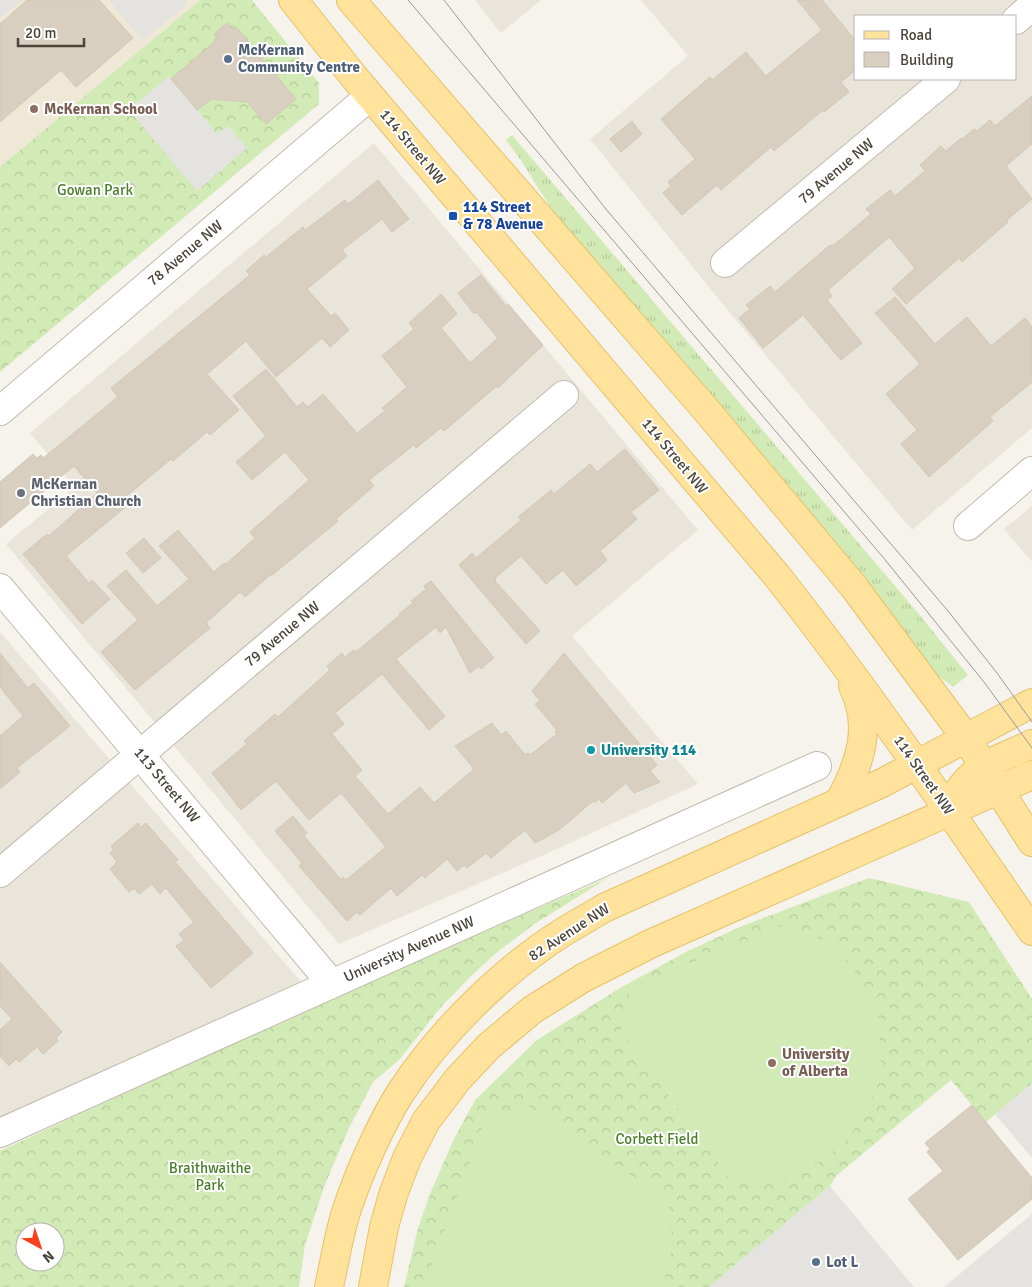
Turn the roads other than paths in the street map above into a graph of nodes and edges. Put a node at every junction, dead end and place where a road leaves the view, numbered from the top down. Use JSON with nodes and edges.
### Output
{"nodes":[{"id":1,"x":293,"y":0,"type":"edge"},
{"id":2,"x":351,"y":0,"type":"edge"},
{"id":3,"x":1032,"y":6,"type":"edge"},
{"id":4,"x":1017,"y":19,"type":"edge"},
{"id":5,"x":945,"y":80,"type":"edge"},
{"id":6,"x":370,"y":96,"type":"junction"},
{"id":7,"x":725,"y":263,"type":"dead end"},
{"id":8,"x":564,"y":395,"type":"dead end"},
{"id":9,"x":0,"y":411,"type":"edge"},
{"id":10,"x":1032,"y":471,"type":"edge"},
{"id":11,"x":968,"y":526,"type":"dead end"},
{"id":12,"x":0,"y":588,"type":"edge"},
{"id":13,"x":838,"y":655,"type":"junction"},
{"id":14,"x":1032,"y":703,"type":"edge"},
{"id":15,"x":966,"y":738,"type":"junction"},
{"id":16,"x":1032,"y":744,"type":"edge"},
{"id":17,"x":140,"y":754,"type":"junction"},
{"id":18,"x":917,"y":764,"type":"junction"},
{"id":19,"x":984,"y":765,"type":"junction"},
{"id":20,"x":817,"y":766,"type":"dead end"},
{"id":21,"x":1032,"y":775,"type":"edge"},
{"id":22,"x":999,"y":790,"type":"junction"},
{"id":23,"x":840,"y":801,"type":"junction"},
{"id":24,"x":949,"y":811,"type":"junction"},
{"id":25,"x":1032,"y":842,"type":"edge"},
{"id":26,"x":0,"y":872,"type":"edge"},
{"id":27,"x":1032,"y":931,"type":"edge"},
{"id":28,"x":332,"y":984,"type":"junction"},
{"id":29,"x":0,"y":1133,"type":"edge"},
{"id":30,"x":329,"y":1287,"type":"edge"},
{"id":31,"x":373,"y":1287,"type":"edge"}],
"edges":[{"from":1,"to":6,"type":"main road","name":"114 Street NW"},
{"from":2,"to":15,"type":"main road"},
{"from":3,"to":4,"type":"street"},
{"from":5,"to":7,"type":"street","name":"79 Avenue NW"},
{"from":6,"to":9,"type":"street","name":"78 Avenue NW"},
{"from":6,"to":13,"type":"main road","name":"114 Street NW"},
{"from":8,"to":17,"type":"street","name":"79 Avenue NW"},
{"from":10,"to":11,"type":"street"},
{"from":12,"to":17,"type":"street","name":"113 Street NW"},
{"from":13,"to":18,"type":"main road","name":"114 Street NW"},
{"from":13,"to":23,"type":"main road"},
{"from":14,"to":15,"type":"main road"},
{"from":15,"to":18,"type":"main road","name":"82 Avenue NW"},
{"from":15,"to":19,"type":"main road"},
{"from":16,"to":19,"type":"main road"},
{"from":17,"to":26,"type":"street","name":"79 Avenue NW"},
{"from":17,"to":28,"type":"street","name":"113 Street NW"},
{"from":18,"to":23,"type":"main road","name":"82 Avenue NW"},
{"from":18,"to":24,"type":"main road","name":"114 Street NW"},
{"from":19,"to":22,"type":"main road"},
{"from":19,"to":24,"type":"main road"},
{"from":20,"to":28,"type":"street","name":"University Avenue NW"},
{"from":21,"to":22,"type":"main road"},
{"from":22,"to":24,"type":"main road"},
{"from":22,"to":25,"type":"main road"},
{"from":23,"to":30,"type":"main road","name":"82 Avenue NW"},
{"from":24,"to":27,"type":"main road","name":"114 Street NW"},
{"from":24,"to":31,"type":"main road"},
{"from":28,"to":29,"type":"street","name":"University Avenue NW"}]}
